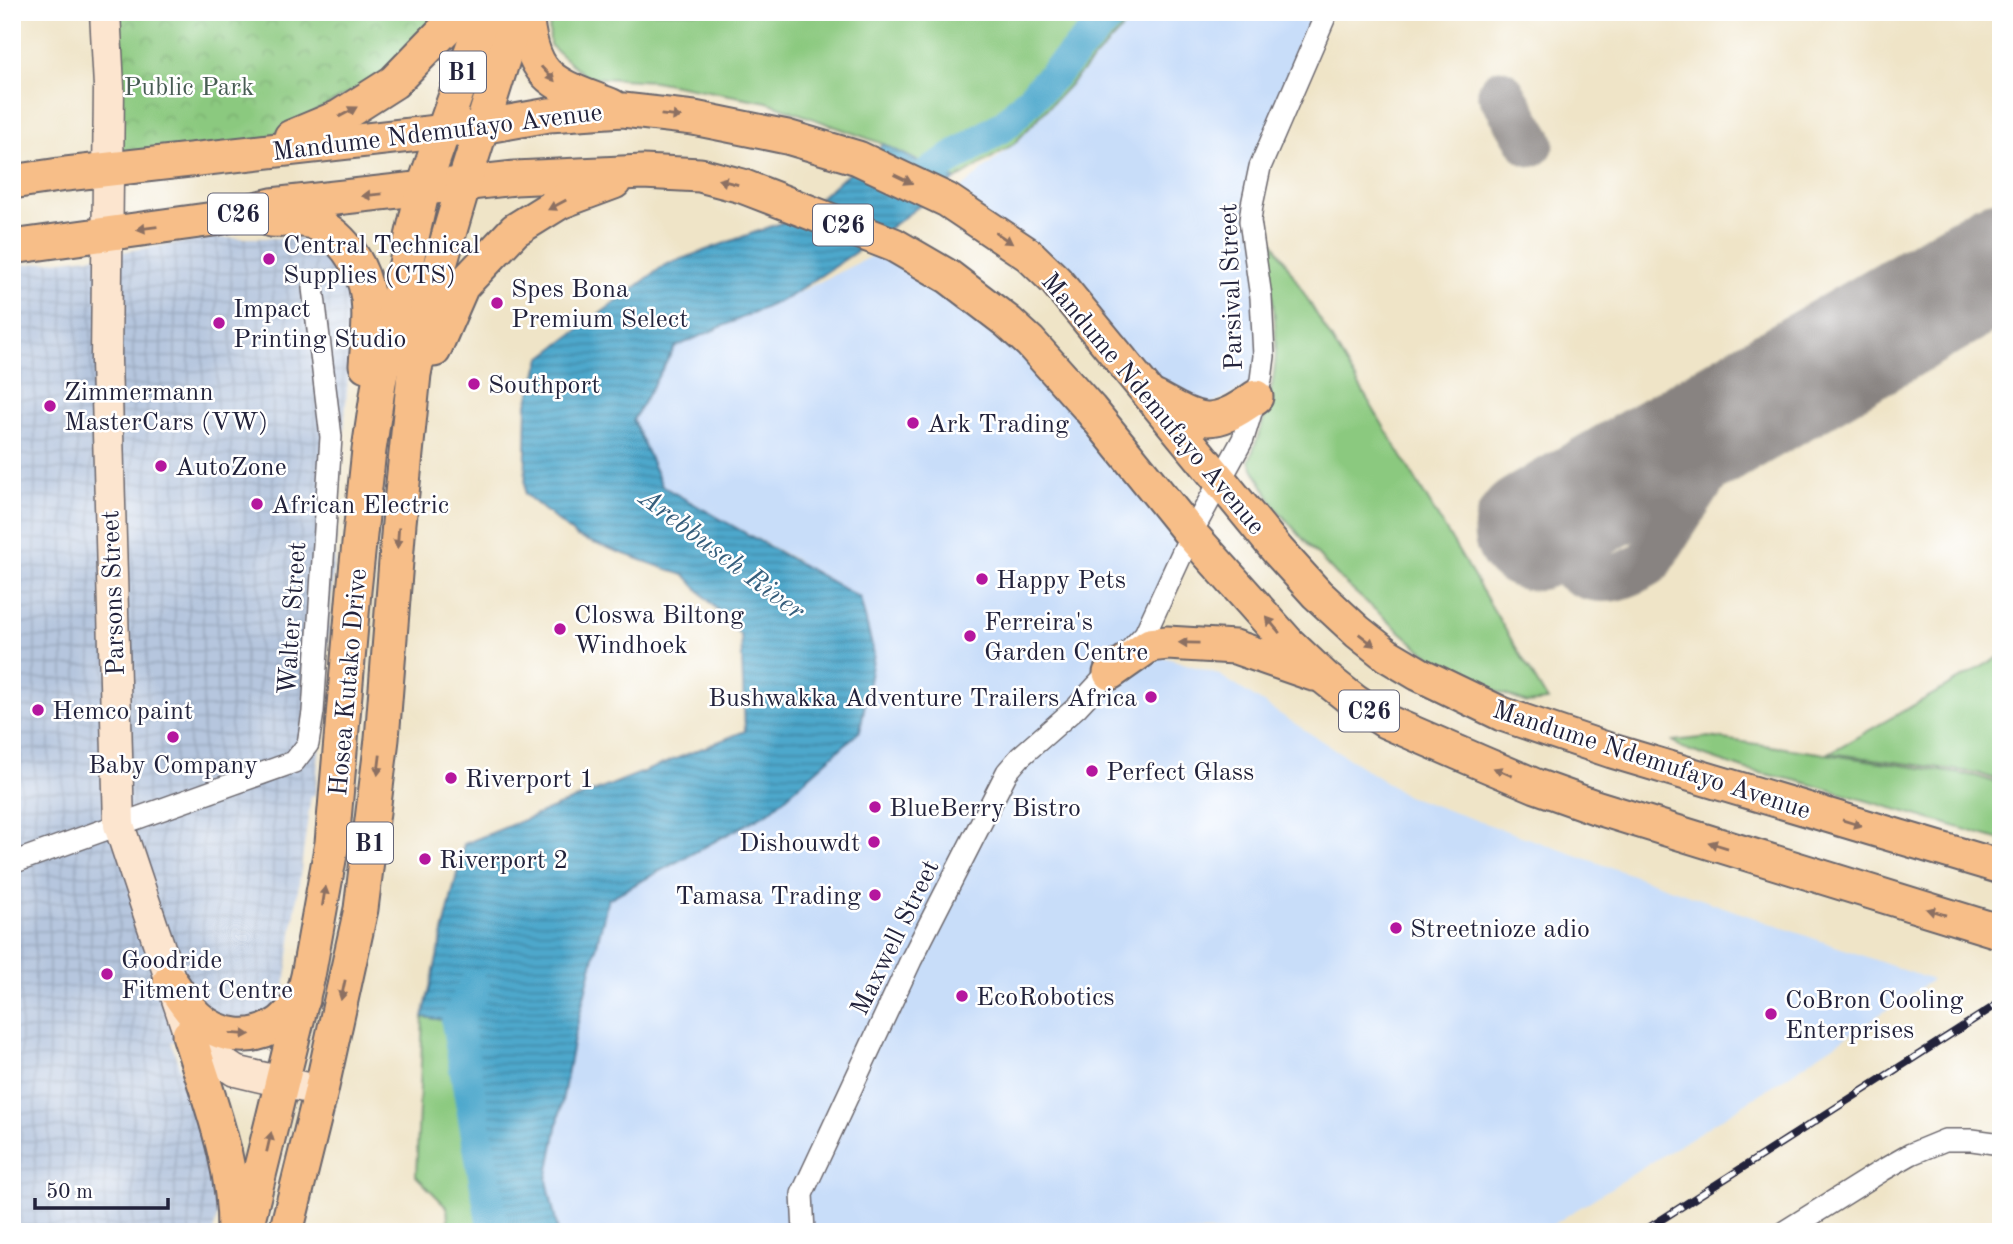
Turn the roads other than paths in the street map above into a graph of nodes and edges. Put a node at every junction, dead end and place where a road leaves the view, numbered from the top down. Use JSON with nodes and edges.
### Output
{"nodes":[{"id":1,"x":105,"y":12,"type":"edge"},
{"id":2,"x":463,"y":12,"type":"edge"},
{"id":3,"x":485,"y":12,"type":"edge"},
{"id":4,"x":518,"y":12,"type":"edge"},
{"id":5,"x":526,"y":12,"type":"edge"},
{"id":6,"x":1327,"y":12,"type":"edge"},
{"id":7,"x":623,"y":110,"type":"junction"},
{"id":8,"x":481,"y":127,"type":"junction"},
{"id":9,"x":442,"y":132,"type":"junction"},
{"id":10,"x":238,"y":154,"type":"junction"},
{"id":11,"x":643,"y":172,"type":"junction"},
{"id":12,"x":12,"y":182,"type":"edge"},
{"id":13,"x":464,"y":183,"type":"junction"},
{"id":14,"x":423,"y":189,"type":"junction"},
{"id":15,"x":107,"y":202,"type":"junction"},
{"id":16,"x":214,"y":219,"type":"junction"},
{"id":17,"x":12,"y":247,"type":"edge"},
{"id":18,"x":313,"y":288,"type":"dead end"},
{"id":19,"x":1147,"y":394,"type":"junction"},
{"id":20,"x":1256,"y":397,"type":"junction"},
{"id":21,"x":406,"y":446,"type":"junction"},
{"id":22,"x":1220,"y":483,"type":"junction"},
{"id":23,"x":1191,"y":534,"type":"junction"},
{"id":24,"x":354,"y":591,"type":"junction"},
{"id":25,"x":1110,"y":673,"type":"junction"},
{"id":26,"x":1325,"y":678,"type":"junction"},
{"id":27,"x":119,"y":825,"type":"junction"},
{"id":28,"x":12,"y":863,"type":"edge"},
{"id":29,"x":2001,"y":867,"type":"edge"},
{"id":30,"x":2001,"y":932,"type":"edge"},
{"id":31,"x":170,"y":981,"type":"junction"},
{"id":32,"x":303,"y":1000,"type":"junction"},
{"id":33,"x":189,"y":1035,"type":"junction"},
{"id":34,"x":283,"y":1083,"type":"junction"},
{"id":35,"x":321,"y":1091,"type":"junction"},
{"id":36,"x":2001,"y":1144,"type":"edge"},
{"id":37,"x":234,"y":1232,"type":"edge"},
{"id":38,"x":245,"y":1232,"type":"edge"},
{"id":39,"x":286,"y":1232,"type":"edge"},
{"id":40,"x":804,"y":1232,"type":"edge"},
{"id":41,"x":1784,"y":1232,"type":"edge"}],
"edges":[{"from":1,"to":15,"type":"street","name":"Parsons Street"},
{"from":10,"to":2,"type":"main road","one_way":true},
{"from":3,"to":9,"type":"main road","number":"B1"},
{"from":4,"to":8,"type":"main road","number":"B1"},
{"from":5,"to":7,"type":"main road","one_way":true},
{"from":6,"to":20,"type":"street","name":"Parsival Street"},
{"from":7,"to":8,"type":"main road","name":"Mandume Ndemufayo Avenue","number":"C26"},
{"from":7,"to":19,"type":"main road","name":"Mandume Ndemufayo Avenue","number":"C26","one_way":true},
{"from":8,"to":9,"type":"main road","name":"Mandume Ndemufayo Avenue","number":"C26"},
{"from":8,"to":13,"type":"main road","name":"Hosea Kutako Drive"},
{"from":9,"to":10,"type":"main road","name":"Mandume Ndemufayo Avenue","number":"C26"},
{"from":9,"to":14,"type":"main road","name":"Hosea Kutako Drive","number":"B1"},
{"from":10,"to":15,"type":"main road","name":"Mandume Ndemufayo Avenue","number":"C26"},
{"from":11,"to":13,"type":"main road","name":"Mandume Ndemufayo Avenue","number":"C26"},
{"from":11,"to":21,"type":"main road","one_way":true},
{"from":23,"to":11,"type":"main road","name":"Mandume Ndemufayo Avenue","number":"C26","one_way":true},
{"from":12,"to":15,"type":"main road","name":"Mandume Ndemufayo Avenue","number":"C26"},
{"from":13,"to":14,"type":"main road","name":"Mandume Ndemufayo Avenue","number":"C26"},
{"from":13,"to":21,"type":"main road","name":"Hosea Kutako Drive","number":"B1"},
{"from":14,"to":16,"type":"main road","name":"Mandume Ndemufayo Avenue","number":"C26","one_way":true},
{"from":14,"to":24,"type":"main road","name":"Hosea Kutako Drive","number":"B1"},
{"from":16,"to":15,"type":"main road","name":"Mandume Ndemufayo Avenue","number":"C26","one_way":true},
{"from":15,"to":17,"type":"main road","name":"Mandume Ndemufayo Avenue","number":"C26"},
{"from":15,"to":27,"type":"street","name":"Parsons Street"},
{"from":16,"to":24,"type":"main road"},
{"from":18,"to":27,"type":"street","name":"Walter Street"},
{"from":19,"to":20,"type":"main road"},
{"from":19,"to":22,"type":"main road","name":"Mandume Ndemufayo Avenue","number":"C26"},
{"from":20,"to":22,"type":"street","name":"Parsival Street"},
{"from":21,"to":35,"type":"main road","name":"Hosea Kutako Drive","number":"B1","one_way":true},
{"from":22,"to":23,"type":"street","name":"Maxwell Street"},
{"from":22,"to":29,"type":"main road","name":"Mandume Ndemufayo Avenue","number":"C26","one_way":true},
{"from":23,"to":25,"type":"street","name":"Maxwell Street"},
{"from":26,"to":23,"type":"main road","name":"Mandume Ndemufayo Avenue","number":"C26","one_way":true},
{"from":32,"to":24,"type":"main road","name":"Hosea Kutako Drive","number":"B1","one_way":true},
{"from":26,"to":25,"type":"main road","one_way":true},
{"from":25,"to":40,"type":"street","name":"Maxwell Street"},
{"from":30,"to":26,"type":"main road","name":"Mandume Ndemufayo Avenue","number":"C26","one_way":true},
{"from":27,"to":28,"type":"street","name":"Walter Street"},
{"from":27,"to":31,"type":"street","name":"Parsons Street"},
{"from":31,"to":32,"type":"main road","one_way":true},
{"from":31,"to":33,"type":"street","name":"Parsons Street"},
{"from":32,"to":34,"type":"main road","name":"Hosea Kutako Drive","number":"B1"},
{"from":33,"to":34,"type":"street","name":"Parsons Street"},
{"from":33,"to":37,"type":"main road"},
{"from":34,"to":35,"type":"street","name":"Parsons Street"},
{"from":38,"to":34,"type":"main road","name":"Hosea Kutako Drive","number":"B1","one_way":true},
{"from":35,"to":39,"type":"main road","name":"Hosea Kutako Drive","number":"B1"},
{"from":36,"to":41,"type":"street"}]}
